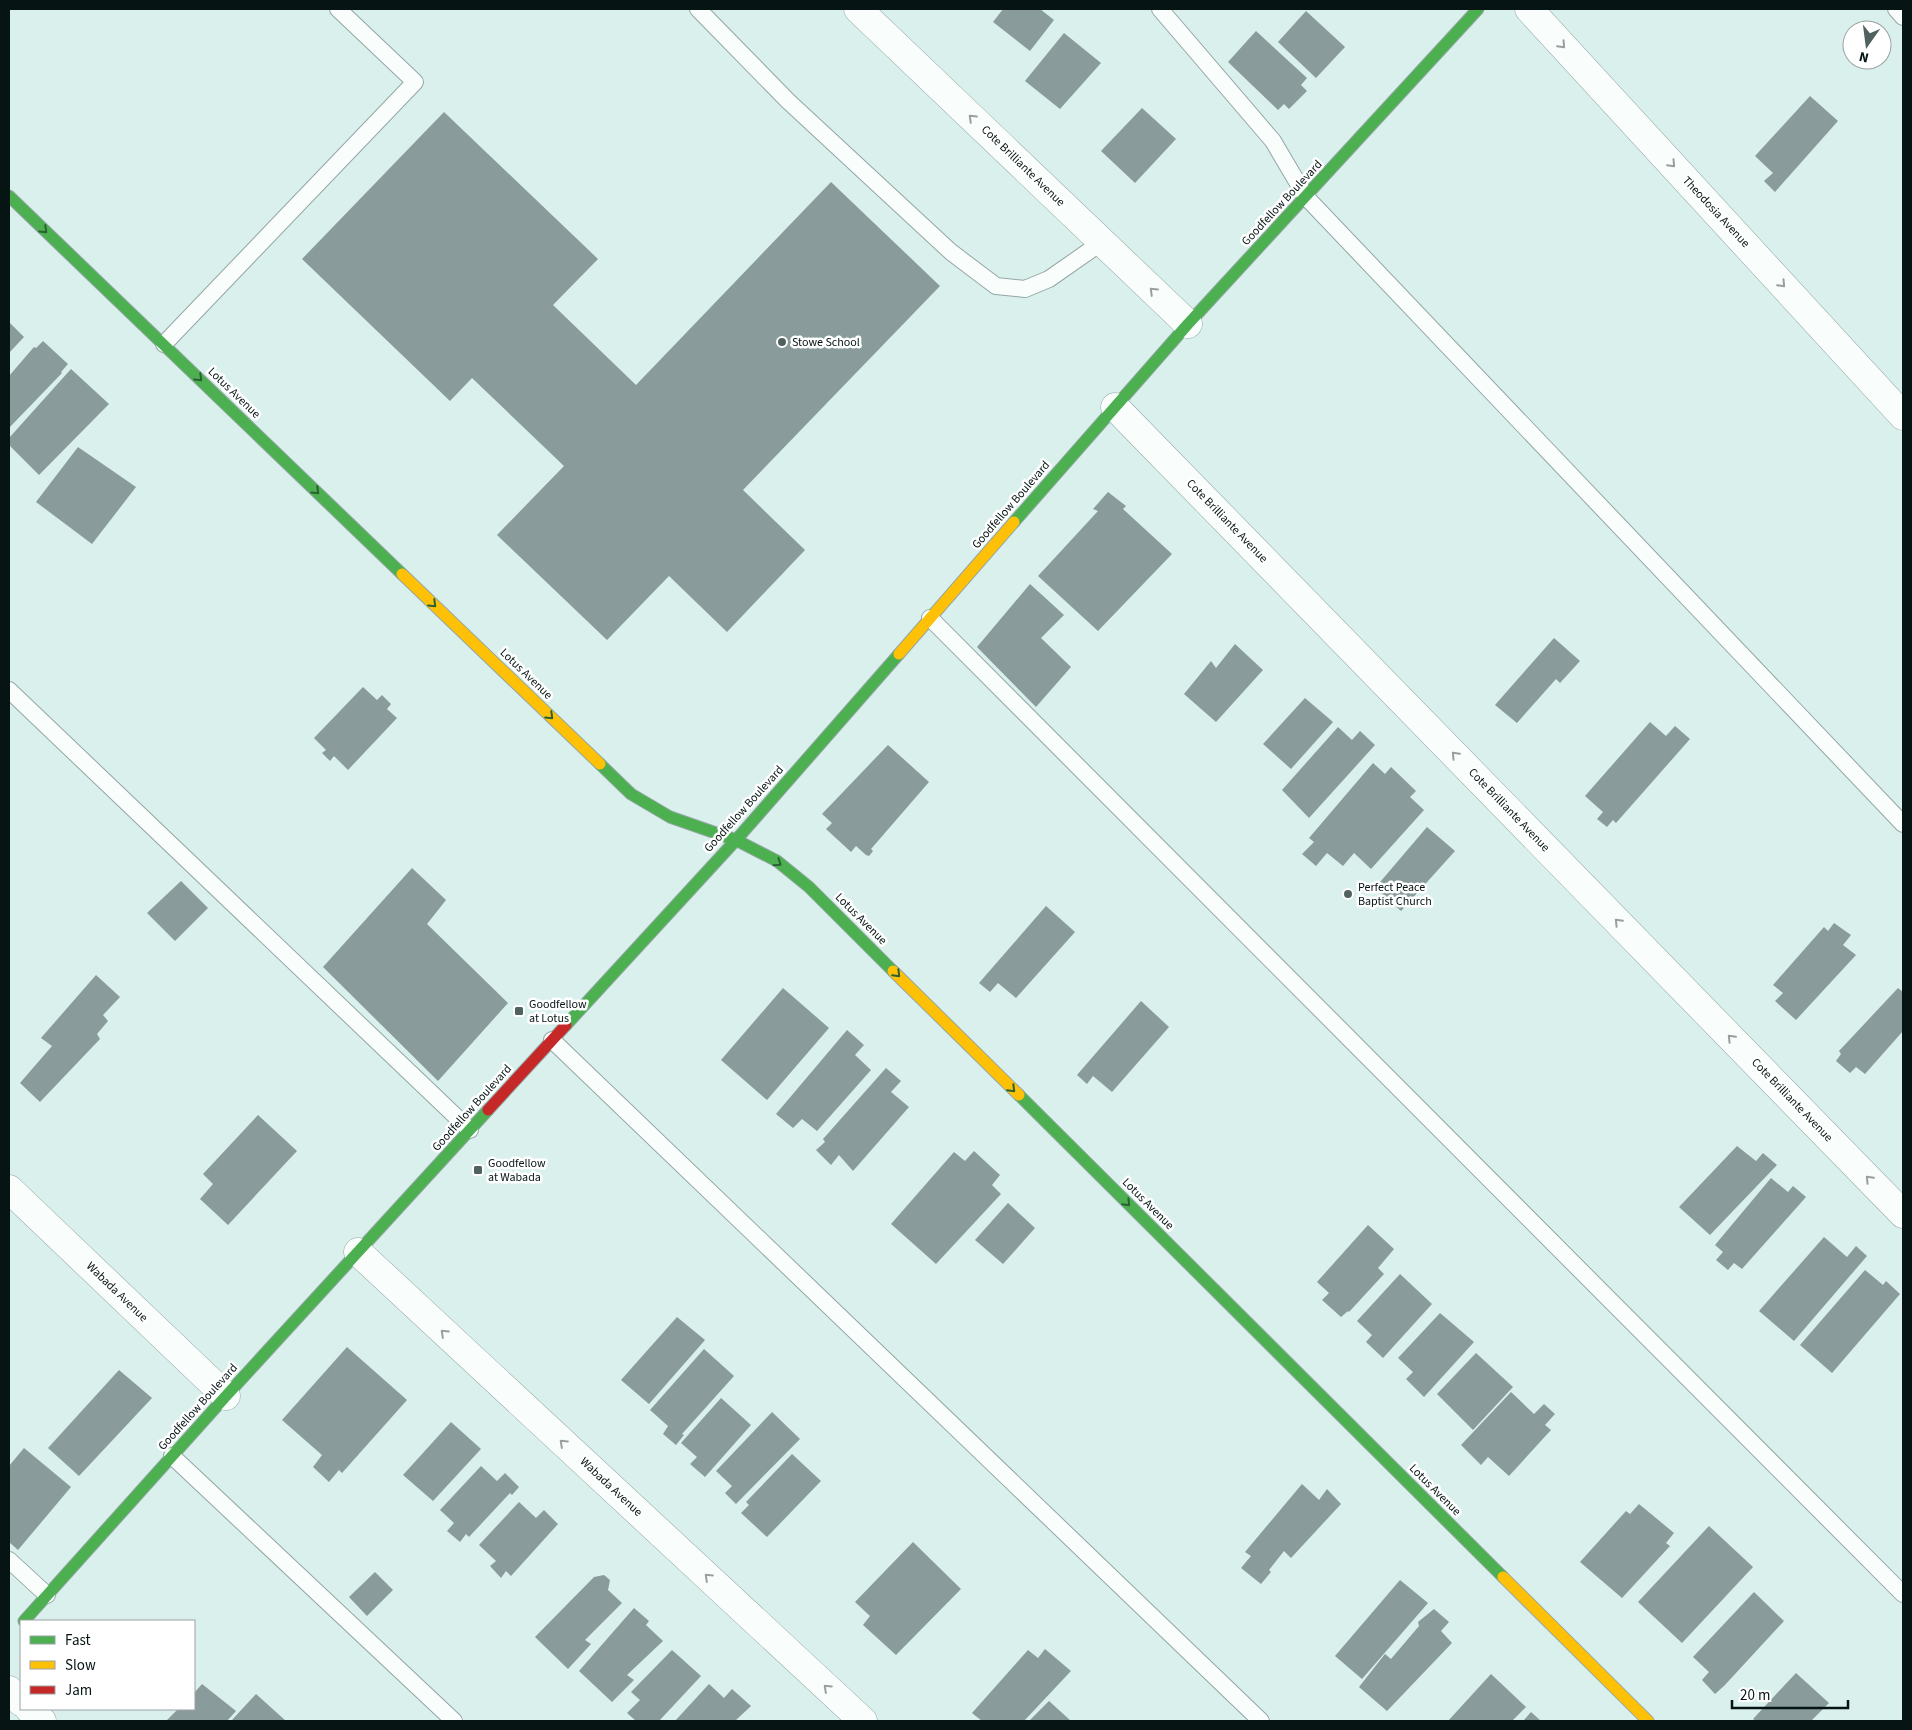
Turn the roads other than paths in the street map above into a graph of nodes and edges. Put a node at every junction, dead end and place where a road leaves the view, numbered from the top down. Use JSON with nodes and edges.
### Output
{"nodes":[{"id":1,"x":338,"y":9,"type":"edge"},
{"id":2,"x":698,"y":9,"type":"edge"},
{"id":3,"x":858,"y":9,"type":"edge"},
{"id":4,"x":1160,"y":9,"type":"edge"},
{"id":5,"x":1478,"y":9,"type":"edge"},
{"id":6,"x":1528,"y":9,"type":"edge"},
{"id":7,"x":1896,"y":9,"type":"edge"},
{"id":8,"x":1903,"y":17,"type":"edge"},
{"id":9,"x":9,"y":196,"type":"edge"},
{"id":10,"x":1306,"y":197,"type":"junction"},
{"id":11,"x":1102,"y":242,"type":"junction"},
{"id":12,"x":1188,"y":324,"type":"junction"},
{"id":13,"x":164,"y":344,"type":"junction"},
{"id":14,"x":1116,"y":407,"type":"junction"},
{"id":15,"x":1903,"y":416,"type":"edge"},
{"id":16,"x":930,"y":618,"type":"junction"},
{"id":17,"x":9,"y":690,"type":"edge"},
{"id":18,"x":1903,"y":824,"type":"edge"},
{"id":19,"x":736,"y":840,"type":"junction"},
{"id":20,"x":552,"y":1040,"type":"junction"},
{"id":21,"x":470,"y":1130,"type":"junction"},
{"id":22,"x":9,"y":1189,"type":"edge"},
{"id":23,"x":1903,"y":1214,"type":"edge"},
{"id":24,"x":358,"y":1252,"type":"junction"},
{"id":25,"x":226,"y":1396,"type":"junction"},
{"id":26,"x":172,"y":1456,"type":"junction"},
{"id":27,"x":9,"y":1560,"type":"edge"},
{"id":28,"x":1903,"y":1594,"type":"edge"},
{"id":29,"x":47,"y":1596,"type":"junction"},
{"id":30,"x":25,"y":1620,"type":"edge"},
{"id":31,"x":9,"y":1690,"type":"edge"},
{"id":32,"x":20,"y":1701,"type":"edge"},
{"id":33,"x":30,"y":1710,"type":"edge"},
{"id":34,"x":42,"y":1721,"type":"edge"},
{"id":35,"x":454,"y":1721,"type":"edge"},
{"id":36,"x":863,"y":1721,"type":"edge"},
{"id":37,"x":1261,"y":1721,"type":"edge"},
{"id":38,"x":1648,"y":1721,"type":"edge"}],
"edges":[{"from":1,"to":13,"type":"lane"},
{"from":2,"to":11,"type":"lane"},
{"from":11,"to":3,"type":"street","name":"Cote Brilliante Avenue","one_way":true},
{"from":4,"to":10,"type":"lane"},
{"from":5,"to":10,"type":"street","name":"Goodfellow Boulevard"},
{"from":6,"to":15,"type":"street","name":"Theodosia Avenue","one_way":true},
{"from":7,"to":8,"type":"lane"},
{"from":9,"to":13,"type":"street","name":"Lotus Avenue","one_way":true},
{"from":10,"to":12,"type":"street","name":"Goodfellow Boulevard"},
{"from":10,"to":18,"type":"lane"},
{"from":12,"to":11,"type":"street","name":"Cote Brilliante Avenue","one_way":true},
{"from":12,"to":14,"type":"street","name":"Goodfellow Boulevard"},
{"from":13,"to":19,"type":"street","name":"Lotus Avenue","one_way":true},
{"from":14,"to":16,"type":"street","name":"Goodfellow Boulevard"},
{"from":23,"to":14,"type":"street","name":"Cote Brilliante Avenue","one_way":true},
{"from":16,"to":19,"type":"street","name":"Goodfellow Boulevard"},
{"from":16,"to":28,"type":"lane"},
{"from":17,"to":21,"type":"lane"},
{"from":19,"to":20,"type":"street","name":"Goodfellow Boulevard"},
{"from":19,"to":38,"type":"street","name":"Lotus Avenue","one_way":true},
{"from":20,"to":21,"type":"street","name":"Goodfellow Boulevard"},
{"from":20,"to":37,"type":"lane"},
{"from":21,"to":24,"type":"street","name":"Goodfellow Boulevard"},
{"from":22,"to":25,"type":"street","name":"Wabada Avenue"},
{"from":24,"to":25,"type":"street","name":"Goodfellow Boulevard"},
{"from":36,"to":24,"type":"street","name":"Wabada Avenue","one_way":true},
{"from":25,"to":26,"type":"street","name":"Goodfellow Boulevard"},
{"from":26,"to":29,"type":"street","name":"Goodfellow Boulevard"},
{"from":26,"to":35,"type":"lane"},
{"from":27,"to":29,"type":"lane"},
{"from":29,"to":30,"type":"street","name":"Goodfellow Boulevard"},
{"from":31,"to":32,"type":"street"},
{"from":33,"to":34,"type":"street"}]}
